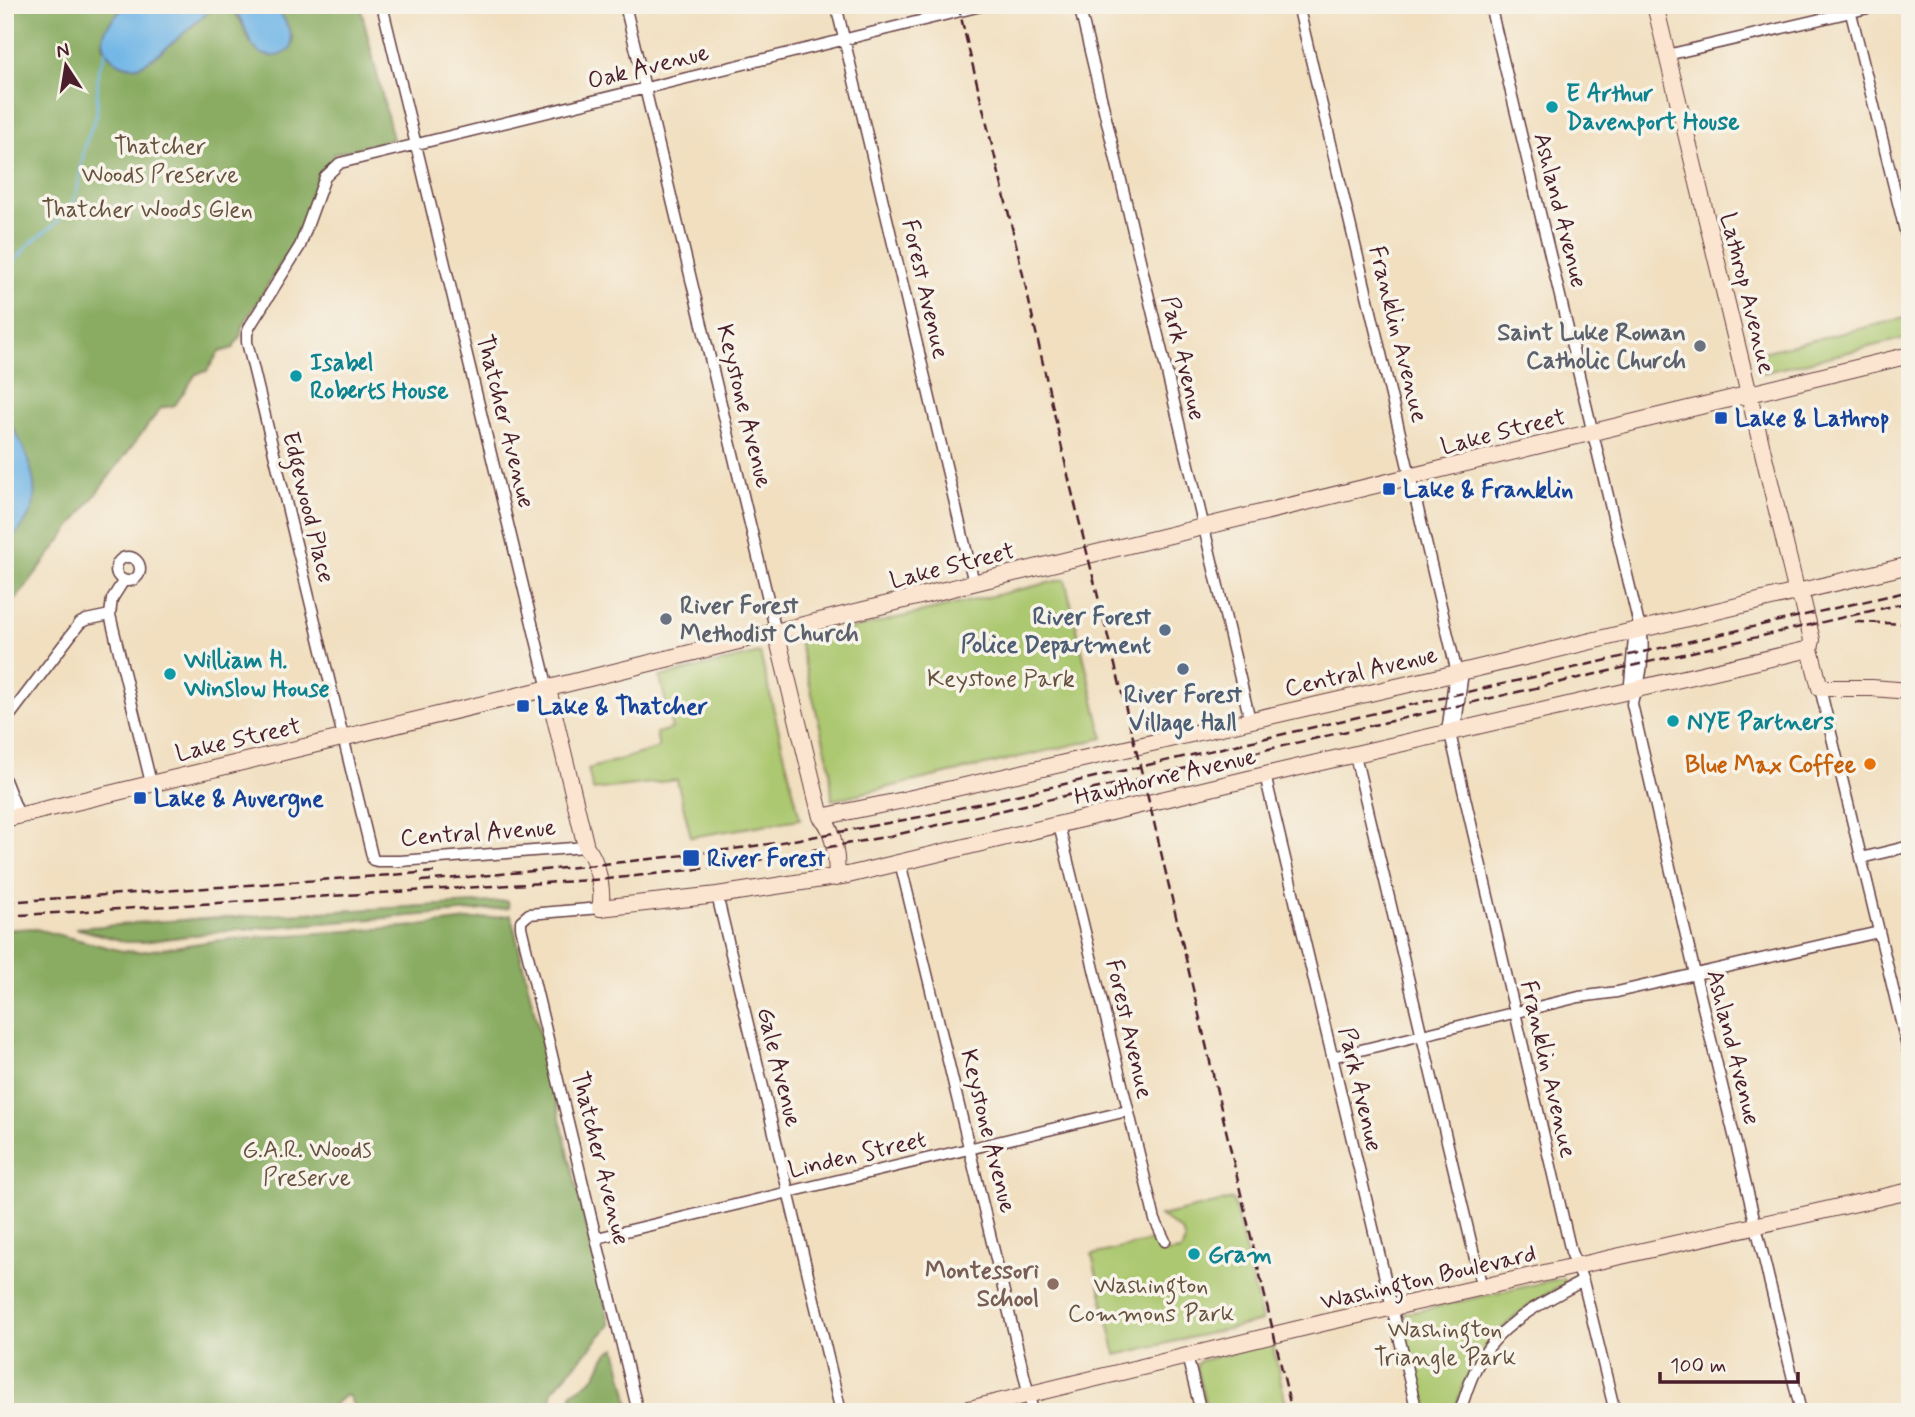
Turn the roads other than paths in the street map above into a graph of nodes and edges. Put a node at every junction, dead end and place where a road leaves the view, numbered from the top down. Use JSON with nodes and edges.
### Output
{"nodes":[{"id":1,"x":382,"y":5,"type":"edge"},
{"id":2,"x":625,"y":5,"type":"edge"},
{"id":3,"x":836,"y":5,"type":"edge"},
{"id":4,"x":985,"y":5,"type":"edge"},
{"id":5,"x":1079,"y":5,"type":"edge"},
{"id":6,"x":1298,"y":5,"type":"edge"},
{"id":7,"x":1490,"y":5,"type":"edge"},
{"id":8,"x":1655,"y":5,"type":"edge"},
{"id":9,"x":1881,"y":5,"type":"edge"},
{"id":10,"x":1850,"y":9,"type":"edge"},
{"id":11,"x":845,"y":40,"type":"junction"},
{"id":12,"x":1667,"y":55,"type":"junction"},
{"id":13,"x":645,"y":88,"type":"junction"},
{"id":14,"x":416,"y":144,"type":"junction"},
{"id":15,"x":325,"y":177,"type":"joint"},
{"id":16,"x":1910,"y":251,"type":"edge"},
{"id":17,"x":1910,"y":355,"type":"edge"},
{"id":18,"x":1749,"y":395,"type":"junction"},
{"id":19,"x":1593,"y":432,"type":"junction"},
{"id":20,"x":1412,"y":477,"type":"junction"},
{"id":21,"x":1203,"y":527,"type":"junction"},
{"id":22,"x":1910,"y":565,"type":"edge"},
{"id":23,"x":124,"y":580,"type":"dead end"},
{"id":24,"x":974,"y":583,"type":"junction"},
{"id":25,"x":1796,"y":591,"type":"junction"},
{"id":26,"x":110,"y":615,"type":"junction"},
{"id":27,"x":1640,"y":629,"type":"junction"},
{"id":28,"x":776,"y":632,"type":"junction"},
{"id":29,"x":1810,"y":649,"type":"junction"},
{"id":30,"x":1457,"y":673,"type":"junction"},
{"id":31,"x":1820,"y":688,"type":"junction"},
{"id":32,"x":548,"y":689,"type":"junction"},
{"id":33,"x":1634,"y":691,"type":"junction"},
{"id":34,"x":1910,"y":691,"type":"edge"},
{"id":35,"x":1250,"y":720,"type":"junction"},
{"id":36,"x":5,"y":722,"type":"edge"},
{"id":37,"x":1450,"y":733,"type":"junction"},
{"id":38,"x":343,"y":738,"type":"junction"},
{"id":39,"x":1355,"y":755,"type":"junction"},
{"id":40,"x":1265,"y":775,"type":"junction"},
{"id":41,"x":5,"y":780,"type":"edge"},
{"id":42,"x":151,"y":783,"type":"junction"},
{"id":43,"x":12,"y":817,"type":"edge"},
{"id":44,"x":821,"y":817,"type":"junction"},
{"id":45,"x":1059,"y":824,"type":"junction"},
{"id":46,"x":1910,"y":846,"type":"edge"},
{"id":47,"x":586,"y":847,"type":"junction"},
{"id":48,"x":1861,"y":858,"type":"junction"},
{"id":49,"x":373,"y":860,"type":"joint"},
{"id":50,"x":900,"y":862,"type":"junction"},
{"id":51,"x":836,"y":878,"type":"junction"},
{"id":52,"x":717,"y":895,"type":"junction"},
{"id":53,"x":600,"y":908,"type":"junction"},
{"id":54,"x":525,"y":916,"type":"joint"},
{"id":55,"x":1879,"y":932,"type":"junction"},
{"id":56,"x":1695,"y":974,"type":"junction"},
{"id":57,"x":1514,"y":1014,"type":"junction"},
{"id":58,"x":1905,"y":1020,"type":"edge"},
{"id":59,"x":1423,"y":1035,"type":"junction"},
{"id":60,"x":1332,"y":1057,"type":"junction"},
{"id":61,"x":1910,"y":1059,"type":"edge"},
{"id":62,"x":1128,"y":1111,"type":"junction"},
{"id":63,"x":970,"y":1149,"type":"junction"},
{"id":64,"x":1910,"y":1191,"type":"edge"},
{"id":65,"x":788,"y":1192,"type":"junction"},
{"id":66,"x":1757,"y":1226,"type":"junction"},
{"id":67,"x":597,"y":1238,"type":"junction"},
{"id":68,"x":1165,"y":1241,"type":"dead end"},
{"id":69,"x":1580,"y":1274,"type":"junction"},
{"id":70,"x":1482,"y":1288,"type":"junction"},
{"id":71,"x":1392,"y":1308,"type":"junction"},
{"id":72,"x":1187,"y":1356,"type":"junction"},
{"id":73,"x":1029,"y":1394,"type":"junction"},
{"id":74,"x":638,"y":1412,"type":"edge"},
{"id":75,"x":841,"y":1412,"type":"edge"},
{"id":76,"x":957,"y":1412,"type":"edge"},
{"id":77,"x":1033,"y":1412,"type":"edge"},
{"id":78,"x":1200,"y":1412,"type":"edge"},
{"id":79,"x":1417,"y":1412,"type":"edge"},
{"id":80,"x":1460,"y":1412,"type":"edge"},
{"id":81,"x":1615,"y":1412,"type":"edge"},
{"id":82,"x":1801,"y":1412,"type":"edge"}],
"edges":[{"from":1,"to":14,"type":"street","name":"Thatcher Avenue"},
{"from":2,"to":13,"type":"street","name":"Keystone Avenue"},
{"from":3,"to":11,"type":"street","name":"Forest Avenue"},
{"from":4,"to":11,"type":"street","name":"Oak Avenue"},
{"from":5,"to":21,"type":"street","name":"Park Avenue"},
{"from":6,"to":20,"type":"street","name":"Franklin Avenue"},
{"from":7,"to":19,"type":"street","name":"Ashland Avenue"},
{"from":8,"to":12,"type":"street","name":"Lathrop Avenue"},
{"from":9,"to":10,"type":"street"},
{"from":10,"to":12,"type":"street"},
{"from":10,"to":16,"type":"street"},
{"from":11,"to":13,"type":"street","name":"Oak Avenue"},
{"from":11,"to":24,"type":"street","name":"Forest Avenue"},
{"from":12,"to":18,"type":"street","name":"Lathrop Avenue"},
{"from":13,"to":14,"type":"street","name":"Oak Avenue"},
{"from":13,"to":28,"type":"street","name":"Keystone Avenue"},
{"from":14,"to":15,"type":"street","name":"Oak Avenue"},
{"from":14,"to":32,"type":"street","name":"Thatcher Avenue"},
{"from":15,"to":38,"type":"street","name":"Edgewood Place"},
{"from":17,"to":18,"type":"street","name":"Lake Street"},
{"from":18,"to":19,"type":"street","name":"Lake Street"},
{"from":18,"to":25,"type":"street","name":"Lathrop Avenue"},
{"from":19,"to":20,"type":"street","name":"Lake Street"},
{"from":19,"to":27,"type":"street","name":"Ashland Avenue"},
{"from":20,"to":21,"type":"street","name":"Lake Street"},
{"from":20,"to":30,"type":"street","name":"Franklin Avenue"},
{"from":21,"to":24,"type":"street","name":"Lake Street"},
{"from":21,"to":35,"type":"street","name":"Park Avenue"},
{"from":22,"to":25,"type":"street","name":"Central Avenue"},
{"from":23,"to":26,"type":"street"},
{"from":24,"to":28,"type":"street","name":"Lake Street"},
{"from":25,"to":27,"type":"street","name":"Central Avenue"},
{"from":25,"to":29,"type":"street","name":"Lathrop Avenue"},
{"from":26,"to":36,"type":"street"},
{"from":26,"to":42,"type":"street"},
{"from":27,"to":30,"type":"street","name":"Central Avenue"},
{"from":27,"to":33,"type":"street","name":"Ashland Avenue"},
{"from":28,"to":32,"type":"street","name":"Lake Street"},
{"from":28,"to":44,"type":"street","name":"Keystone Avenue"},
{"from":29,"to":31,"type":"street","name":"Lathrop Avenue"},
{"from":29,"to":33,"type":"street","name":"Hawthorne Avenue"},
{"from":30,"to":35,"type":"street","name":"Central Avenue"},
{"from":30,"to":37,"type":"street","name":"Franklin Avenue"},
{"from":31,"to":34,"type":"street"},
{"from":31,"to":48,"type":"street","name":"Lathrop Avenue"},
{"from":32,"to":38,"type":"street","name":"Lake Street"},
{"from":32,"to":47,"type":"street","name":"Thatcher Avenue"},
{"from":33,"to":37,"type":"street","name":"Hawthorne Avenue"},
{"from":33,"to":56,"type":"street","name":"Ashland Avenue"},
{"from":35,"to":44,"type":"street","name":"Central Avenue"},
{"from":37,"to":39,"type":"street","name":"Hawthorne Avenue"},
{"from":37,"to":57,"type":"street","name":"Franklin Avenue"},
{"from":38,"to":42,"type":"street","name":"Lake Street"},
{"from":38,"to":49,"type":"street","name":"Edgewood Place"},
{"from":39,"to":40,"type":"street","name":"Hawthorne Avenue"},
{"from":39,"to":59,"type":"street"},
{"from":40,"to":45,"type":"street","name":"Hawthorne Avenue"},
{"from":40,"to":60,"type":"street","name":"Park Avenue"},
{"from":41,"to":43,"type":"street"},
{"from":42,"to":43,"type":"street","name":"Lake Street"},
{"from":44,"to":51,"type":"street","name":"Keystone Avenue"},
{"from":45,"to":50,"type":"street","name":"Hawthorne Avenue"},
{"from":45,"to":62,"type":"street","name":"Forest Avenue"},
{"from":46,"to":48,"type":"street"},
{"from":47,"to":49,"type":"street","name":"Central Avenue"},
{"from":47,"to":53,"type":"street","name":"Thatcher Avenue"},
{"from":48,"to":55,"type":"street","name":"Lathrop Avenue"},
{"from":50,"to":51,"type":"street","name":"Hawthorne Avenue"},
{"from":50,"to":63,"type":"street","name":"Keystone Avenue"},
{"from":51,"to":52,"type":"street","name":"Hawthorne Avenue"},
{"from":52,"to":53,"type":"street","name":"Hawthorne Avenue"},
{"from":52,"to":65,"type":"street","name":"Gale Avenue"},
{"from":53,"to":54,"type":"street","name":"Hawthorne Avenue"},
{"from":54,"to":67,"type":"street","name":"Thatcher Avenue"},
{"from":55,"to":56,"type":"street"},
{"from":55,"to":58,"type":"street","name":"Lathrop Avenue"},
{"from":56,"to":57,"type":"street"},
{"from":56,"to":66,"type":"street","name":"Ashland Avenue"},
{"from":57,"to":59,"type":"street"},
{"from":57,"to":69,"type":"street","name":"Franklin Avenue"},
{"from":58,"to":61,"type":"street","name":"Lathrop Avenue"},
{"from":59,"to":60,"type":"street"},
{"from":59,"to":70,"type":"street"},
{"from":60,"to":71,"type":"street","name":"Park Avenue"},
{"from":62,"to":63,"type":"street","name":"Linden Street"},
{"from":62,"to":68,"type":"street","name":"Forest Avenue"},
{"from":63,"to":65,"type":"street","name":"Linden Street"},
{"from":63,"to":73,"type":"street","name":"Keystone Avenue"},
{"from":64,"to":66,"type":"street","name":"Washington Boulevard"},
{"from":65,"to":67,"type":"street","name":"Linden Street"},
{"from":65,"to":75,"type":"street","name":"Gale Avenue"},
{"from":66,"to":69,"type":"street","name":"Washington Boulevard"},
{"from":66,"to":82,"type":"street","name":"Ashland Avenue"},
{"from":67,"to":74,"type":"street","name":"Thatcher Avenue"},
{"from":69,"to":70,"type":"street","name":"Washington Boulevard"},
{"from":69,"to":80,"type":"street"},
{"from":69,"to":81,"type":"street","name":"Franklin Avenue"},
{"from":70,"to":71,"type":"street","name":"Washington Boulevard"},
{"from":71,"to":72,"type":"street","name":"Washington Boulevard"},
{"from":71,"to":79,"type":"street","name":"Park Avenue"},
{"from":72,"to":73,"type":"street","name":"Washington Boulevard"},
{"from":72,"to":78,"type":"street"},
{"from":73,"to":76,"type":"street","name":"Washington Boulevard"},
{"from":73,"to":77,"type":"street","name":"Keystone Avenue"}]}
